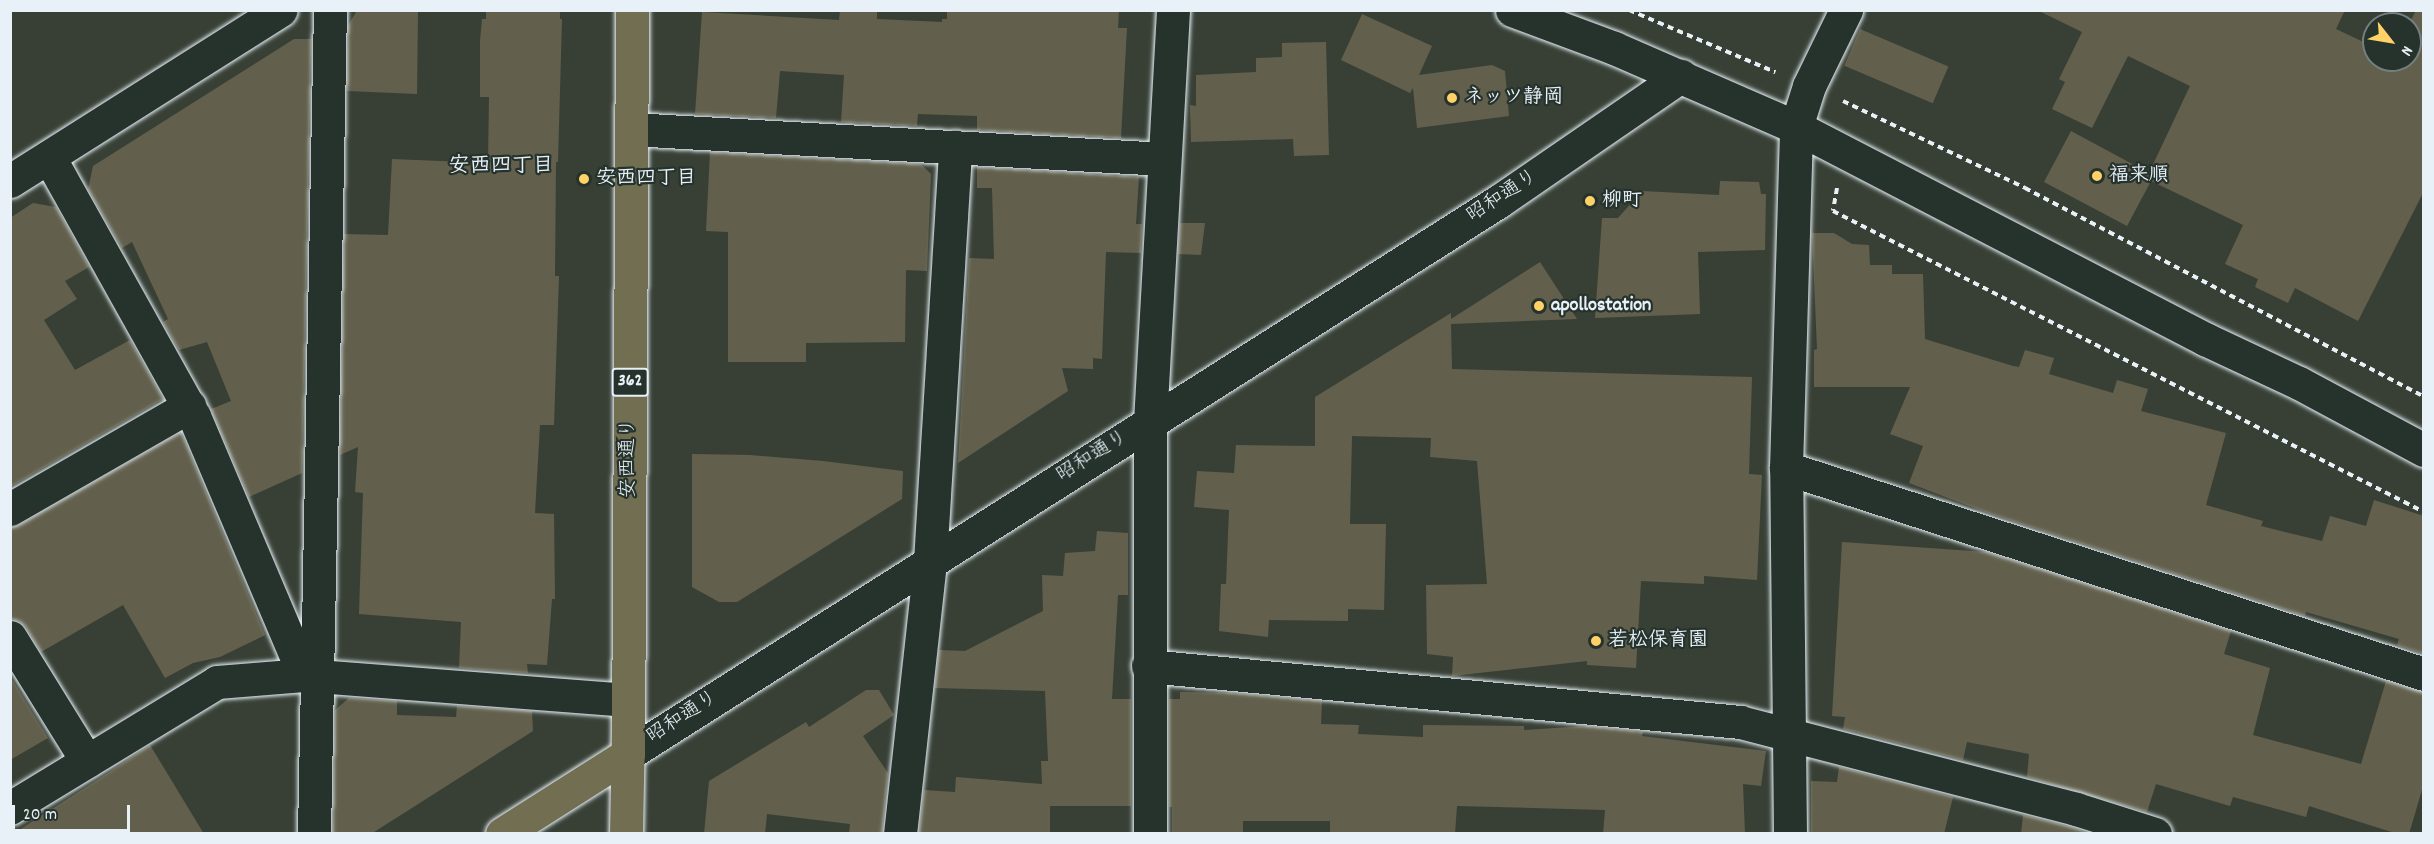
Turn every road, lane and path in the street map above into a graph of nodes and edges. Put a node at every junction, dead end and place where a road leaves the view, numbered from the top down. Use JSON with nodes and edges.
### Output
{"nodes":[{"id":1,"x":281,"y":10,"type":"edge"},
{"id":2,"x":330,"y":10,"type":"edge"},
{"id":3,"x":632,"y":10,"type":"edge"},
{"id":4,"x":1173,"y":10,"type":"edge"},
{"id":5,"x":1512,"y":10,"type":"edge"},
{"id":6,"x":1629,"y":10,"type":"edge"},
{"id":7,"x":1846,"y":10,"type":"edge"},
{"id":8,"x":1552,"y":17,"type":"edge"},
{"id":9,"x":1681,"y":76,"type":"junction"},
{"id":10,"x":1809,"y":86,"type":"junction"},
{"id":11,"x":1851,"y":105,"type":"junction"},
{"id":12,"x":1796,"y":128,"type":"junction"},
{"id":13,"x":631,"y":129,"type":"junction"},
{"id":14,"x":955,"y":147,"type":"junction"},
{"id":15,"x":1842,"y":152,"type":"junction"},
{"id":16,"x":1164,"y":159,"type":"junction"},
{"id":17,"x":23,"y":166,"type":"edge"},
{"id":18,"x":2424,"y":397,"type":"edge"},
{"id":19,"x":189,"y":406,"type":"junction"},
{"id":20,"x":1149,"y":422,"type":"junction"},
{"id":21,"x":2424,"y":450,"type":"edge"},
{"id":22,"x":1786,"y":468,"type":"junction"},
{"id":23,"x":10,"y":509,"type":"edge"},
{"id":24,"x":2424,"y":512,"type":"edge"},
{"id":25,"x":930,"y":561,"type":"junction"},
{"id":26,"x":10,"y":637,"type":"edge"},
{"id":27,"x":1148,"y":666,"type":"junction"},
{"id":28,"x":2424,"y":674,"type":"edge"},
{"id":29,"x":311,"y":675,"type":"junction"},
{"id":30,"x":628,"y":700,"type":"junction"},
{"id":31,"x":1790,"y":734,"type":"junction"},
{"id":32,"x":628,"y":754,"type":"junction"},
{"id":33,"x":87,"y":761,"type":"junction"},
{"id":34,"x":10,"y":808,"type":"edge"},
{"id":35,"x":314,"y":834,"type":"edge"},
{"id":36,"x":502,"y":834,"type":"edge"},
{"id":37,"x":626,"y":834,"type":"edge"},
{"id":38,"x":900,"y":834,"type":"edge"},
{"id":39,"x":1150,"y":834,"type":"edge"},
{"id":40,"x":1790,"y":834,"type":"edge"},
{"id":41,"x":2155,"y":834,"type":"edge"}],
"edges":[{"from":1,"to":17,"type":"street"},
{"from":2,"to":29,"type":"street"},
{"from":3,"to":13,"type":"main road"},
{"from":4,"to":16,"type":"street"},
{"from":5,"to":8,"type":"street"},
{"from":6,"to":10,"type":"path"},
{"from":7,"to":10,"type":"street"},
{"from":8,"to":9,"type":"street"},
{"from":9,"to":12,"type":"street"},
{"from":9,"to":20,"type":"street","name":"昭和通り"},
{"from":10,"to":11,"type":"path"},
{"from":10,"to":12,"type":"street"},
{"from":11,"to":15,"type":"path"},
{"from":11,"to":18,"type":"path"},
{"from":12,"to":15,"type":"street"},
{"from":12,"to":22,"type":"street"},
{"from":13,"to":14,"type":"street"},
{"from":13,"to":30,"type":"main road"},
{"from":14,"to":16,"type":"street"},
{"from":14,"to":25,"type":"street"},
{"from":15,"to":21,"type":"street"},
{"from":15,"to":24,"type":"path"},
{"from":16,"to":20,"type":"street"},
{"from":17,"to":19,"type":"street"},
{"from":19,"to":23,"type":"street"},
{"from":19,"to":29,"type":"street"},
{"from":20,"to":25,"type":"street","name":"昭和通り"},
{"from":20,"to":27,"type":"street"},
{"from":22,"to":28,"type":"street"},
{"from":22,"to":31,"type":"street"},
{"from":25,"to":32,"type":"street","name":"昭和通り"},
{"from":25,"to":38,"type":"street"},
{"from":26,"to":33,"type":"street"},
{"from":27,"to":31,"type":"street"},
{"from":27,"to":39,"type":"street"},
{"from":29,"to":30,"type":"street"},
{"from":29,"to":33,"type":"street"},
{"from":29,"to":35,"type":"street"},
{"from":30,"to":32,"type":"main road"},
{"from":31,"to":40,"type":"street"},
{"from":31,"to":41,"type":"street"},
{"from":32,"to":36,"type":"main road","name":"昭和通り"},
{"from":32,"to":37,"type":"main road"},
{"from":33,"to":34,"type":"street"}]}
